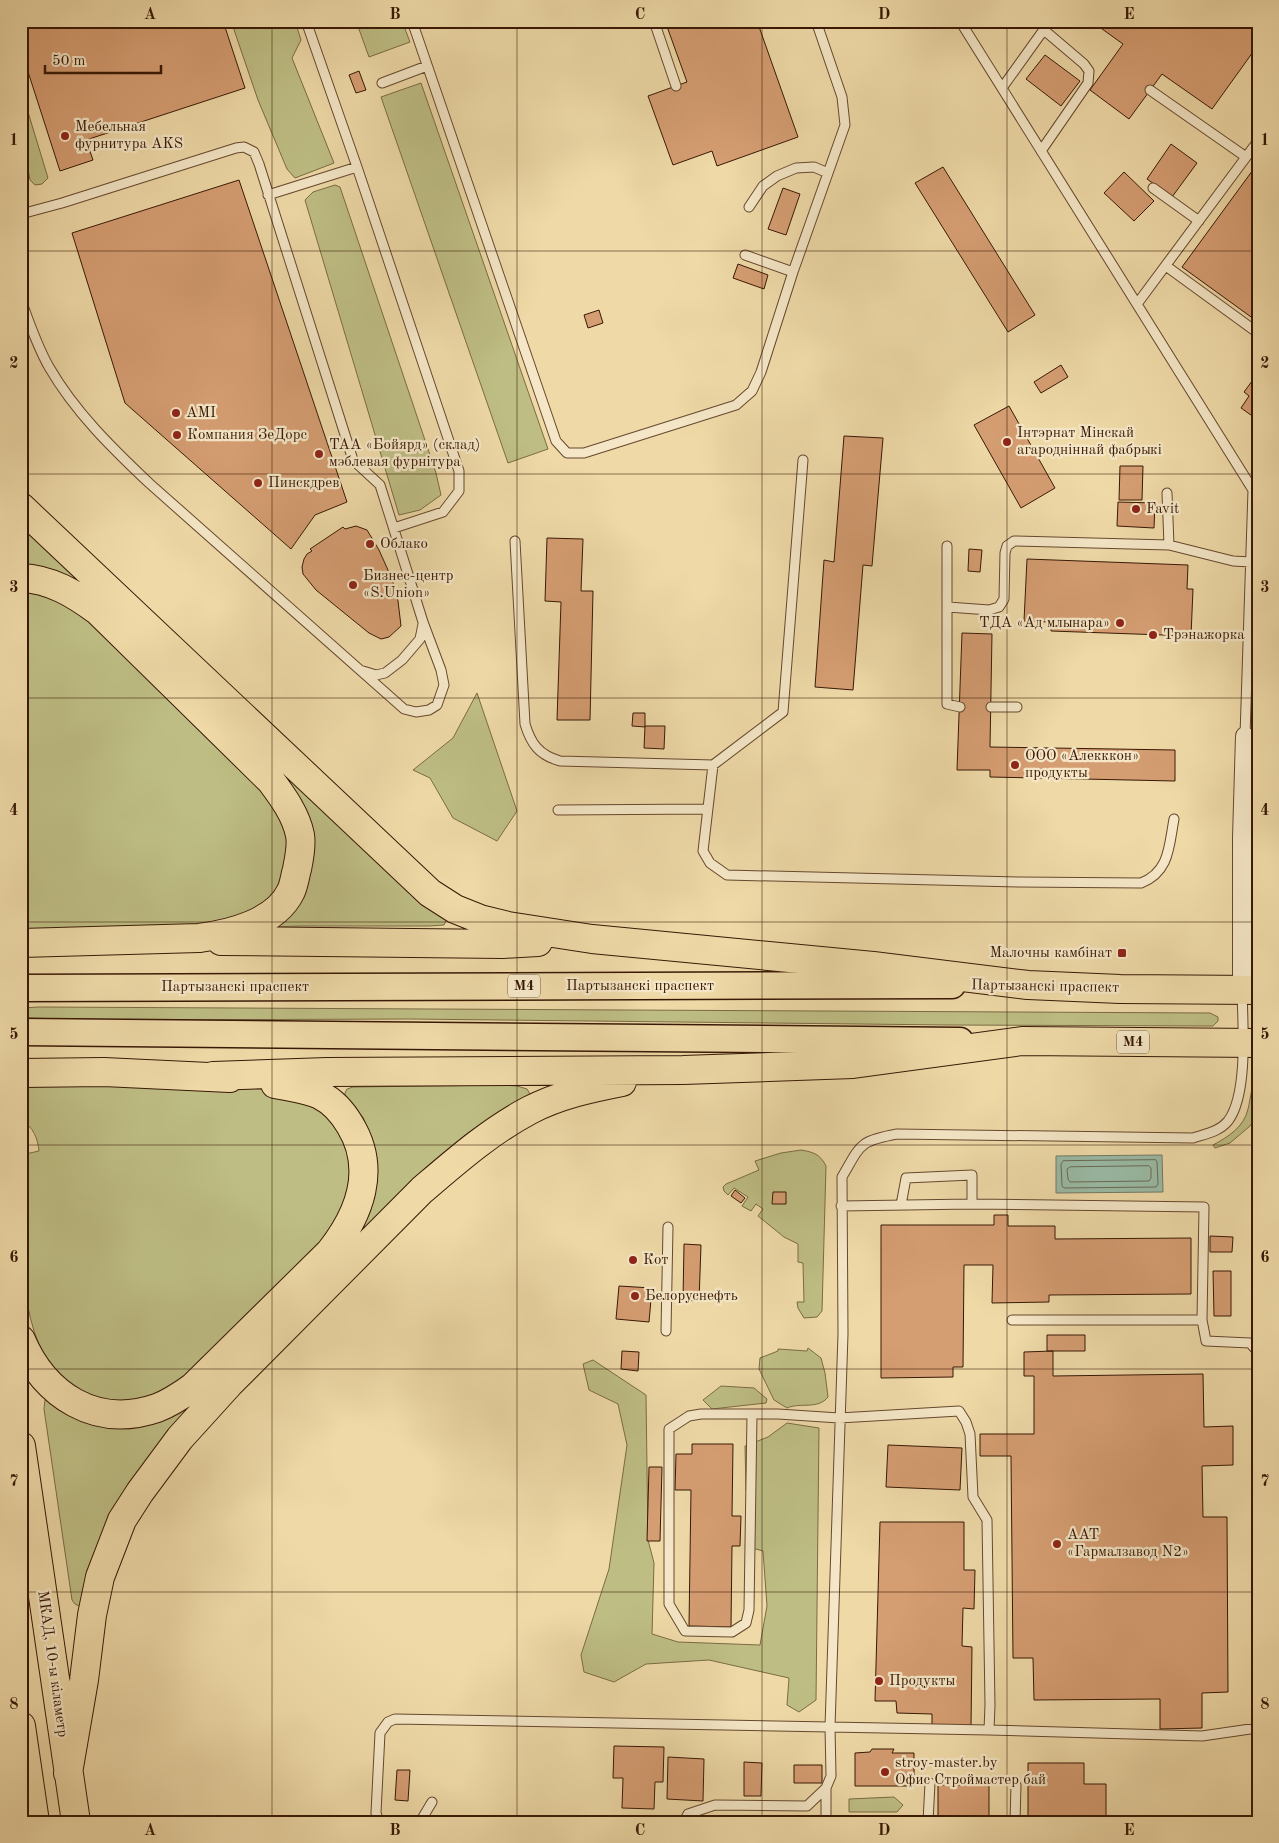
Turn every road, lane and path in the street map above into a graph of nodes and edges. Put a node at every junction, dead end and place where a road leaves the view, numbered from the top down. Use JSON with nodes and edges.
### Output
{"nodes":[{"id":1,"x":306,"y":21,"type":"edge"},
{"id":2,"x":412,"y":21,"type":"edge"},
{"id":3,"x":654,"y":21,"type":"edge"},
{"id":4,"x":816,"y":21,"type":"edge"},
{"id":5,"x":960,"y":21,"type":"edge"},
{"id":6,"x":1050,"y":21,"type":"edge"},
{"id":7,"x":1044,"y":30,"type":"junction"},
{"id":8,"x":426,"y":66,"type":"junction"},
{"id":9,"x":382,"y":83,"type":"dead end"},
{"id":10,"x":676,"y":86,"type":"dead end"},
{"id":11,"x":1002,"y":88,"type":"junction"},
{"id":12,"x":1150,"y":90,"type":"dead end"},
{"id":13,"x":1258,"y":141,"type":"edge"},
{"id":14,"x":1041,"y":151,"type":"junction"},
{"id":15,"x":1246,"y":158,"type":"junction"},
{"id":16,"x":357,"y":166,"type":"junction"},
{"id":17,"x":828,"y":173,"type":"junction"},
{"id":18,"x":1154,"y":188,"type":"dead end"},
{"id":19,"x":268,"y":194,"type":"junction"},
{"id":20,"x":750,"y":206,"type":"dead end"},
{"id":21,"x":21,"y":214,"type":"edge"},
{"id":22,"x":1199,"y":221,"type":"junction"},
{"id":23,"x":745,"y":255,"type":"dead end"},
{"id":24,"x":1166,"y":266,"type":"junction"},
{"id":25,"x":794,"y":272,"type":"junction"},
{"id":26,"x":21,"y":300,"type":"edge"},
{"id":27,"x":1137,"y":304,"type":"junction"},
{"id":28,"x":1258,"y":333,"type":"edge"},
{"id":29,"x":802,"y":460,"type":"dead end"},
{"id":30,"x":1256,"y":490,"type":"edge"},
{"id":31,"x":1167,"y":493,"type":"dead end"},
{"id":32,"x":21,"y":507,"type":"edge"},
{"id":33,"x":394,"y":528,"type":"junction"},
{"id":34,"x":515,"y":541,"type":"dead end"},
{"id":35,"x":1255,"y":541,"type":"edge"},
{"id":36,"x":1169,"y":545,"type":"junction"},
{"id":37,"x":947,"y":546,"type":"dead end"},
{"id":38,"x":1251,"y":562,"type":"junction"},
{"id":39,"x":21,"y":578,"type":"edge"},
{"id":40,"x":948,"y":608,"type":"junction"},
{"id":41,"x":423,"y":622,"type":"junction"},
{"id":42,"x":360,"y":670,"type":"junction"},
{"id":43,"x":960,"y":707,"type":"dead end"},
{"id":44,"x":990,"y":707,"type":"dead end"},
{"id":45,"x":1017,"y":707,"type":"dead end"},
{"id":46,"x":1246,"y":736,"type":"joint"},
{"id":47,"x":713,"y":765,"type":"junction"},
{"id":48,"x":707,"y":808,"type":"junction"},
{"id":49,"x":558,"y":810,"type":"dead end"},
{"id":50,"x":1174,"y":819,"type":"dead end"},
{"id":51,"x":592,"y":938,"type":"junction"},
{"id":52,"x":106,"y":941,"type":"junction"},
{"id":53,"x":21,"y":943,"type":"edge"},
{"id":54,"x":1028,"y":985,"type":"junction"},
{"id":55,"x":21,"y":988,"type":"edge"},
{"id":56,"x":1250,"y":990,"type":"edge"},
{"id":57,"x":21,"y":1032,"type":"edge"},
{"id":58,"x":1022,"y":1041,"type":"junction"},
{"id":59,"x":1251,"y":1043,"type":"edge"},
{"id":60,"x":683,"y":1070,"type":"junction"},
{"id":61,"x":21,"y":1072,"type":"edge"},
{"id":62,"x":213,"y":1076,"type":"junction"},
{"id":63,"x":972,"y":1204,"type":"junction"},
{"id":64,"x":901,"y":1205,"type":"junction"},
{"id":65,"x":841,"y":1206,"type":"junction"},
{"id":66,"x":668,"y":1227,"type":"dead end"},
{"id":67,"x":1012,"y":1320,"type":"dead end"},
{"id":68,"x":1202,"y":1320,"type":"junction"},
{"id":69,"x":666,"y":1331,"type":"dead end"},
{"id":70,"x":21,"y":1340,"type":"edge"},
{"id":71,"x":1258,"y":1352,"type":"edge"},
{"id":72,"x":752,"y":1414,"type":"junction"},
{"id":73,"x":839,"y":1418,"type":"junction"},
{"id":74,"x":21,"y":1446,"type":"edge"},
{"id":75,"x":1258,"y":1711,"type":"edge"},
{"id":76,"x":21,"y":1726,"type":"edge"},
{"id":77,"x":830,"y":1727,"type":"junction"},
{"id":78,"x":1257,"y":1728,"type":"edge"},
{"id":79,"x":989,"y":1730,"type":"junction"},
{"id":80,"x":68,"y":1773,"type":"junction"},
{"id":81,"x":930,"y":1783,"type":"dead end"},
{"id":82,"x":1016,"y":1785,"type":"dead end"},
{"id":83,"x":826,"y":1788,"type":"junction"},
{"id":84,"x":25,"y":1790,"type":"edge"},
{"id":85,"x":432,"y":1802,"type":"dead end"},
{"id":86,"x":35,"y":1822,"type":"edge"},
{"id":87,"x":76,"y":1822,"type":"edge"},
{"id":88,"x":379,"y":1822,"type":"edge"},
{"id":89,"x":420,"y":1822,"type":"edge"},
{"id":90,"x":684,"y":1822,"type":"edge"},
{"id":91,"x":826,"y":1822,"type":"edge"},
{"id":92,"x":928,"y":1822,"type":"edge"},
{"id":93,"x":1016,"y":1822,"type":"edge"}],
"edges":[{"from":1,"to":16,"type":"lane"},
{"from":2,"to":8,"type":"lane"},
{"from":3,"to":10,"type":"lane"},
{"from":4,"to":17,"type":"lane"},
{"from":5,"to":11,"type":"lane"},
{"from":6,"to":7,"type":"lane"},
{"from":7,"to":11,"type":"lane"},
{"from":7,"to":14,"type":"lane"},
{"from":8,"to":9,"type":"lane"},
{"from":8,"to":25,"type":"lane"},
{"from":11,"to":14,"type":"lane"},
{"from":12,"to":15,"type":"lane"},
{"from":13,"to":15,"type":"lane"},
{"from":14,"to":27,"type":"lane"},
{"from":15,"to":22,"type":"lane"},
{"from":16,"to":19,"type":"lane"},
{"from":16,"to":33,"type":"lane"},
{"from":17,"to":20,"type":"lane"},
{"from":17,"to":25,"type":"lane"},
{"from":18,"to":22,"type":"lane"},
{"from":19,"to":21,"type":"lane"},
{"from":19,"to":33,"type":"lane"},
{"from":22,"to":24,"type":"lane"},
{"from":23,"to":25,"type":"lane"},
{"from":24,"to":27,"type":"lane"},
{"from":24,"to":28,"type":"lane"},
{"from":26,"to":42,"type":"lane"},
{"from":27,"to":30,"type":"lane"},
{"from":29,"to":47,"type":"lane"},
{"from":30,"to":35,"type":"lane"},
{"from":31,"to":36,"type":"lane"},
{"from":32,"to":51,"type":"highway"},
{"from":33,"to":41,"type":"lane"},
{"from":34,"to":47,"type":"lane"},
{"from":35,"to":38,"type":"lane"},
{"from":36,"to":38,"type":"lane"},
{"from":36,"to":40,"type":"lane"},
{"from":37,"to":40,"type":"lane"},
{"from":38,"to":46,"type":"lane"},
{"from":39,"to":52,"type":"highway"},
{"from":40,"to":43,"type":"lane"},
{"from":41,"to":42,"type":"lane"},
{"from":41,"to":42,"type":"lane"},
{"from":44,"to":45,"type":"lane"},
{"from":46,"to":56,"type":"street"},
{"from":47,"to":48,"type":"lane"},
{"from":48,"to":49,"type":"lane"},
{"from":48,"to":50,"type":"lane"},
{"from":51,"to":52,"type":"highway"},
{"from":51,"to":54,"type":"highway"},
{"from":52,"to":53,"type":"highway"},
{"from":54,"to":55,"type":"main road","name":"Партызанскі праспект","number":"М4"},
{"from":54,"to":56,"type":"highway","name":"Партызанскі праспект","number":"М4"},
{"from":56,"to":59,"type":"lane"},
{"from":57,"to":58,"type":"main road","number":"М4"},
{"from":58,"to":59,"type":"highway","number":"М4"},
{"from":58,"to":60,"type":"highway"},
{"from":59,"to":65,"type":"lane"},
{"from":60,"to":62,"type":"highway"},
{"from":60,"to":80,"type":"highway"},
{"from":61,"to":62,"type":"highway"},
{"from":62,"to":70,"type":"highway"},
{"from":63,"to":64,"type":"lane"},
{"from":63,"to":64,"type":"lane"},
{"from":63,"to":68,"type":"lane"},
{"from":64,"to":65,"type":"lane"},
{"from":65,"to":73,"type":"lane"},
{"from":66,"to":69,"type":"lane"},
{"from":67,"to":68,"type":"lane"},
{"from":68,"to":71,"type":"lane"},
{"from":72,"to":72,"type":"lane"},
{"from":72,"to":73,"type":"lane"},
{"from":73,"to":77,"type":"lane"},
{"from":73,"to":79,"type":"lane"},
{"from":74,"to":80,"type":"highway","name":"МКАД, 10-ы кіламетр"},
{"from":75,"to":78,"type":"lane"},
{"from":76,"to":84,"type":"highway"},
{"from":77,"to":79,"type":"lane"},
{"from":77,"to":83,"type":"lane"},
{"from":77,"to":88,"type":"lane"},
{"from":78,"to":79,"type":"lane"},
{"from":80,"to":87,"type":"highway","name":"МКАД, 10-ы кіламетр"},
{"from":81,"to":92,"type":"lane"},
{"from":82,"to":93,"type":"lane"},
{"from":83,"to":90,"type":"lane"},
{"from":83,"to":91,"type":"lane"},
{"from":84,"to":86,"type":"highway"},
{"from":85,"to":89,"type":"lane"}]}
